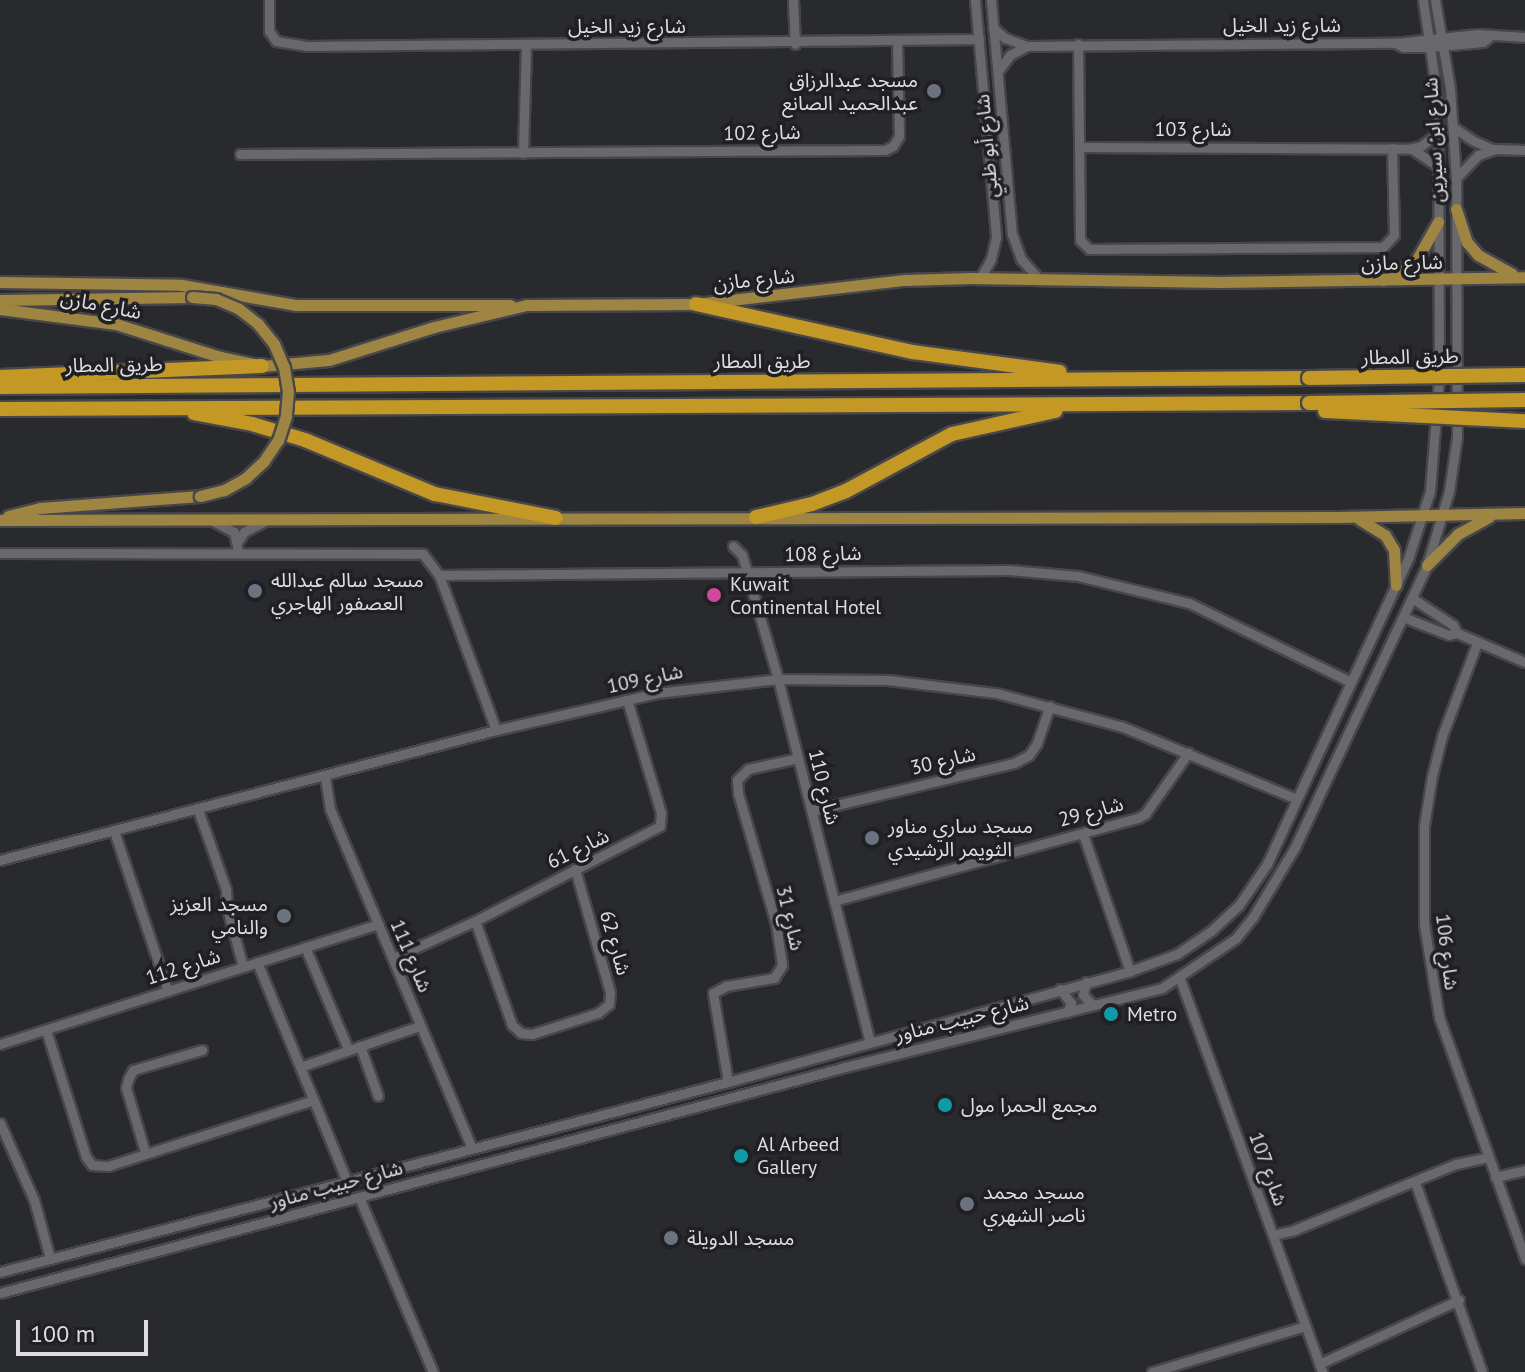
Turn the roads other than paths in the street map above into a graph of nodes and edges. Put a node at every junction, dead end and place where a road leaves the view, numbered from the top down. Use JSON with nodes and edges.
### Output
{"nodes":[{"id":1,"x":269,"y":0,"type":"edge"},
{"id":2,"x":793,"y":0,"type":"edge"},
{"id":3,"x":975,"y":0,"type":"edge"},
{"id":4,"x":991,"y":0,"type":"edge"},
{"id":5,"x":1423,"y":0,"type":"edge"},
{"id":6,"x":1435,"y":0,"type":"edge"},
{"id":7,"x":993,"y":28,"type":"junction"},
{"id":8,"x":1525,"y":37,"type":"edge"},
{"id":9,"x":979,"y":39,"type":"junction"},
{"id":10,"x":897,"y":41,"type":"junction"},
{"id":11,"x":1443,"y":41,"type":"junction"},
{"id":12,"x":1430,"y":42,"type":"junction"},
{"id":13,"x":795,"y":44,"type":"junction"},
{"id":14,"x":1078,"y":44,"type":"junction"},
{"id":15,"x":526,"y":45,"type":"junction"},
{"id":16,"x":1027,"y":46,"type":"junction"},
{"id":17,"x":998,"y":71,"type":"junction"},
{"id":18,"x":1453,"y":127,"type":"junction"},
{"id":19,"x":1438,"y":133,"type":"junction"},
{"id":20,"x":1005,"y":135,"type":"junction"},
{"id":21,"x":988,"y":139,"type":"junction"},
{"id":22,"x":1079,"y":147,"type":"junction"},
{"id":23,"x":1392,"y":148,"type":"junction"},
{"id":24,"x":1408,"y":149,"type":"junction"},
{"id":25,"x":1491,"y":150,"type":"junction"},
{"id":26,"x":1525,"y":150,"type":"edge"},
{"id":27,"x":523,"y":153,"type":"junction"},
{"id":28,"x":240,"y":154,"type":"dead end"},
{"id":29,"x":1437,"y":166,"type":"junction"},
{"id":30,"x":1456,"y":179,"type":"junction"},
{"id":31,"x":1456,"y":209,"type":"junction"},
{"id":32,"x":1438,"y":222,"type":"junction"},
{"id":33,"x":1525,"y":276,"type":"edge"},
{"id":34,"x":980,"y":278,"type":"junction"},
{"id":35,"x":1039,"y":279,"type":"junction"},
{"id":36,"x":1439,"y":280,"type":"junction"},
{"id":37,"x":1457,"y":280,"type":"junction"},
{"id":38,"x":1381,"y":281,"type":"junction"},
{"id":39,"x":0,"y":282,"type":"edge"},
{"id":40,"x":0,"y":298,"type":"edge"},
{"id":41,"x":696,"y":304,"type":"junction"},
{"id":42,"x":526,"y":305,"type":"junction"},
{"id":43,"x":0,"y":309,"type":"edge"},
{"id":44,"x":262,"y":366,"type":"junction"},
{"id":45,"x":1525,"y":375,"type":"edge"},
{"id":46,"x":0,"y":377,"type":"edge"},
{"id":47,"x":1128,"y":380,"type":"junction"},
{"id":48,"x":0,"y":387,"type":"edge"},
{"id":49,"x":1525,"y":400,"type":"edge"},
{"id":50,"x":1099,"y":404,"type":"junction"},
{"id":51,"x":162,"y":407,"type":"junction"},
{"id":52,"x":1311,"y":407,"type":"junction"},
{"id":53,"x":0,"y":409,"type":"edge"},
{"id":54,"x":1525,"y":421,"type":"edge"},
{"id":55,"x":1498,"y":513,"type":"junction"},
{"id":56,"x":1525,"y":513,"type":"edge"},
{"id":57,"x":1424,"y":515,"type":"junction"},
{"id":58,"x":1443,"y":515,"type":"junction"},
{"id":59,"x":756,"y":517,"type":"junction"},
{"id":60,"x":1338,"y":517,"type":"junction"},
{"id":61,"x":556,"y":518,"type":"junction"},
{"id":62,"x":0,"y":519,"type":"edge"},
{"id":63,"x":208,"y":520,"type":"junction"},
{"id":64,"x":268,"y":520,"type":"junction"},
{"id":65,"x":238,"y":546,"type":"junction"},
{"id":66,"x":733,"y":546,"type":"dead end"},
{"id":67,"x":0,"y":553,"type":"edge"},
{"id":68,"x":1427,"y":565,"type":"junction"},
{"id":69,"x":747,"y":573,"type":"junction"},
{"id":70,"x":439,"y":575,"type":"junction"},
{"id":71,"x":1396,"y":585,"type":"junction"},
{"id":72,"x":1412,"y":598,"type":"junction"},
{"id":73,"x":1403,"y":617,"type":"junction"},
{"id":74,"x":1457,"y":633,"type":"junction"},
{"id":75,"x":1477,"y":643,"type":"junction"},
{"id":76,"x":1525,"y":662,"type":"edge"},
{"id":77,"x":778,"y":679,"type":"junction"},
{"id":78,"x":1351,"y":682,"type":"junction"},
{"id":79,"x":627,"y":700,"type":"junction"},
{"id":80,"x":1050,"y":706,"type":"junction"},
{"id":81,"x":496,"y":730,"type":"junction"},
{"id":82,"x":1327,"y":731,"type":"junction"},
{"id":83,"x":1345,"y":739,"type":"junction"},
{"id":84,"x":1319,"y":750,"type":"junction"},
{"id":85,"x":1188,"y":753,"type":"junction"},
{"id":86,"x":798,"y":758,"type":"junction"},
{"id":87,"x":1335,"y":759,"type":"junction"},
{"id":88,"x":325,"y":777,"type":"junction"},
{"id":89,"x":1297,"y":799,"type":"junction"},
{"id":90,"x":198,"y":810,"type":"junction"},
{"id":91,"x":811,"y":811,"type":"junction"},
{"id":92,"x":114,"y":831,"type":"junction"},
{"id":93,"x":1083,"y":834,"type":"junction"},
{"id":94,"x":0,"y":860,"type":"edge"},
{"id":95,"x":575,"y":869,"type":"junction"},
{"id":96,"x":834,"y":901,"type":"junction"},
{"id":97,"x":475,"y":921,"type":"junction"},
{"id":98,"x":378,"y":924,"type":"junction"},
{"id":99,"x":305,"y":947,"type":"junction"},
{"id":100,"x":393,"y":958,"type":"junction"},
{"id":101,"x":257,"y":962,"type":"junction"},
{"id":102,"x":243,"y":967,"type":"junction"},
{"id":103,"x":1130,"y":971,"type":"junction"},
{"id":104,"x":1180,"y":979,"type":"junction"},
{"id":105,"x":1086,"y":982,"type":"junction"},
{"id":106,"x":1060,"y":989,"type":"junction"},
{"id":107,"x":168,"y":991,"type":"junction"},
{"id":108,"x":1093,"y":1005,"type":"junction"},
{"id":109,"x":1067,"y":1012,"type":"junction"},
{"id":110,"x":420,"y":1026,"type":"junction"},
{"id":111,"x":46,"y":1030,"type":"junction"},
{"id":112,"x":870,"y":1043,"type":"junction"},
{"id":113,"x":0,"y":1044,"type":"edge"},
{"id":114,"x":360,"y":1046,"type":"junction"},
{"id":115,"x":348,"y":1049,"type":"junction"},
{"id":116,"x":202,"y":1050,"type":"dead end"},
{"id":117,"x":822,"y":1055,"type":"junction"},
{"id":118,"x":300,"y":1067,"type":"junction"},
{"id":119,"x":824,"y":1073,"type":"junction"},
{"id":120,"x":728,"y":1082,"type":"junction"},
{"id":121,"x":378,"y":1096,"type":"dead end"},
{"id":122,"x":314,"y":1100,"type":"junction"},
{"id":123,"x":593,"y":1117,"type":"junction"},
{"id":124,"x":0,"y":1123,"type":"edge"},
{"id":125,"x":604,"y":1133,"type":"junction"},
{"id":126,"x":472,"y":1148,"type":"junction"},
{"id":127,"x":145,"y":1152,"type":"junction"},
{"id":128,"x":1488,"y":1157,"type":"junction"},
{"id":129,"x":1525,"y":1170,"type":"edge"},
{"id":130,"x":1495,"y":1177,"type":"junction"},
{"id":131,"x":347,"y":1181,"type":"junction"},
{"id":132,"x":1415,"y":1182,"type":"junction"},
{"id":133,"x":359,"y":1197,"type":"junction"},
{"id":134,"x":249,"y":1206,"type":"junction"},
{"id":135,"x":252,"y":1226,"type":"junction"},
{"id":136,"x":1273,"y":1235,"type":"junction"},
{"id":137,"x":50,"y":1258,"type":"junction"},
{"id":138,"x":1525,"y":1259,"type":"edge"},
{"id":139,"x":0,"y":1272,"type":"edge"},
{"id":140,"x":0,"y":1293,"type":"edge"},
{"id":141,"x":1459,"y":1300,"type":"junction"},
{"id":142,"x":1305,"y":1326,"type":"junction"},
{"id":143,"x":1320,"y":1368,"type":"edge"},
{"id":144,"x":429,"y":1371,"type":"edge"},
{"id":145,"x":1152,"y":1372,"type":"edge"},
{"id":146,"x":1482,"y":1372,"type":"edge"}],
"edges":[{"from":1,"to":15,"type":"street","name":"شارع زيد الخيل"},
{"from":2,"to":13,"type":"street"},
{"from":3,"to":9,"type":"street","name":"شارع أبو ظبي"},
{"from":4,"to":7,"type":"street","name":"شارع أبو ظبي"},
{"from":5,"to":12,"type":"street","name":"شارع ابن سيرين"},
{"from":6,"to":11,"type":"street","name":"شارع ابن سيرين"},
{"from":7,"to":16,"type":"street"},
{"from":7,"to":17,"type":"street","name":"شارع أبو ظبي"},
{"from":8,"to":11,"type":"street","name":"شارع زيد الخيل"},
{"from":9,"to":10,"type":"street","name":"شارع زيد الخيل"},
{"from":9,"to":21,"type":"street","name":"شارع أبو ظبي"},
{"from":10,"to":13,"type":"street","name":"شارع زيد الخيل"},
{"from":10,"to":27,"type":"street","name":"شارع 102"},
{"from":11,"to":12,"type":"street","name":"شارع زيد الخيل"},
{"from":11,"to":18,"type":"street","name":"شارع ابن سيرين"},
{"from":12,"to":14,"type":"street","name":"شارع زيد الخيل"},
{"from":12,"to":19,"type":"street","name":"شارع ابن سيرين"},
{"from":13,"to":15,"type":"street","name":"شارع زيد الخيل"},
{"from":14,"to":16,"type":"street","name":"شارع زيد الخيل"},
{"from":14,"to":22,"type":"street"},
{"from":15,"to":27,"type":"street"},
{"from":16,"to":17,"type":"street"},
{"from":17,"to":20,"type":"street","name":"شارع أبو ظبي"},
{"from":18,"to":25,"type":"street"},
{"from":18,"to":30,"type":"street","name":"شارع ابن سيرين"},
{"from":19,"to":24,"type":"street"},
{"from":19,"to":29,"type":"street","name":"شارع ابن سيرين"},
{"from":20,"to":21,"type":"street"},
{"from":20,"to":35,"type":"street","name":"شارع أبو ظبي"},
{"from":21,"to":34,"type":"street","name":"شارع أبو ظبي"},
{"from":22,"to":23,"type":"street","name":"شارع 103"},
{"from":22,"to":23,"type":"street"},
{"from":23,"to":24,"type":"street","name":"شارع 103"},
{"from":24,"to":29,"type":"street","name":"شارع 103"},
{"from":25,"to":26,"type":"street"},
{"from":25,"to":30,"type":"street"},
{"from":27,"to":28,"type":"street","name":"شارع 102"},
{"from":29,"to":32,"type":"street","name":"شارع ابن سيرين"},
{"from":30,"to":31,"type":"street","name":"شارع ابن سيرين"},
{"from":31,"to":33,"type":"main road"},
{"from":31,"to":37,"type":"street","name":"شارع ابن سيرين"},
{"from":32,"to":36,"type":"street","name":"شارع ابن سيرين"},
{"from":32,"to":38,"type":"main road"},
{"from":33,"to":37,"type":"main road","name":"شارع مازن"},
{"from":34,"to":35,"type":"main road","name":"شارع مازن"},
{"from":34,"to":41,"type":"main road","name":"شارع مازن"},
{"from":35,"to":38,"type":"main road","name":"شارع مازن"},
{"from":36,"to":37,"type":"main road","name":"شارع مازن"},
{"from":36,"to":38,"type":"main road","name":"شارع مازن"},
{"from":36,"to":57,"type":"street","name":"شارع حبيب مناور"},
{"from":37,"to":58,"type":"street","name":"شارع حبيب مناور"},
{"from":39,"to":42,"type":"main road"},
{"from":40,"to":62,"type":"main road","bridge":true},
{"from":41,"to":42,"type":"main road","name":"شارع مازن"},
{"from":41,"to":47,"type":"highway"},
{"from":42,"to":44,"type":"main road","name":"شارع مازن"},
{"from":43,"to":44,"type":"main road","name":"شارع مازن"},
{"from":44,"to":46,"type":"highway"},
{"from":45,"to":47,"type":"highway","name":"طريق المطار","bridge":true},
{"from":47,"to":48,"type":"highway","name":"طريق المطار"},
{"from":49,"to":52,"type":"highway","bridge":true},
{"from":50,"to":51,"type":"highway"},
{"from":50,"to":52,"type":"highway"},
{"from":50,"to":59,"type":"highway"},
{"from":51,"to":53,"type":"highway"},
{"from":51,"to":61,"type":"highway"},
{"from":52,"to":54,"type":"highway","bridge":true},
{"from":55,"to":56,"type":"main road"},
{"from":55,"to":58,"type":"main road"},
{"from":55,"to":68,"type":"main road"},
{"from":57,"to":58,"type":"main road"},
{"from":57,"to":60,"type":"main road"},
{"from":57,"to":71,"type":"street","name":"شارع حبيب مناور"},
{"from":58,"to":68,"type":"street","name":"شارع حبيب مناور"},
{"from":59,"to":60,"type":"main road"},
{"from":59,"to":61,"type":"main road"},
{"from":60,"to":71,"type":"main road"},
{"from":61,"to":64,"type":"main road"},
{"from":62,"to":63,"type":"main road"},
{"from":63,"to":64,"type":"main road"},
{"from":63,"to":65,"type":"street"},
{"from":64,"to":65,"type":"street"},
{"from":65,"to":67,"type":"street"},
{"from":65,"to":70,"type":"street"},
{"from":66,"to":69,"type":"street","name":"شارع 110"},
{"from":68,"to":72,"type":"street","name":"شارع حبيب مناور"},
{"from":69,"to":70,"type":"street","name":"شارع 108"},
{"from":69,"to":77,"type":"street","name":"شارع 110"},
{"from":69,"to":78,"type":"street","name":"شارع 108"},
{"from":70,"to":81,"type":"street"},
{"from":71,"to":78,"type":"street","name":"شارع حبيب مناور"},
{"from":72,"to":73,"type":"street","name":"شارع حبيب مناور"},
{"from":72,"to":74,"type":"street"},
{"from":73,"to":74,"type":"street"},
{"from":73,"to":83,"type":"street","name":"شارع حبيب مناور"},
{"from":74,"to":75,"type":"street"},
{"from":75,"to":76,"type":"street"},
{"from":75,"to":128,"type":"street","name":"شارع 106"},
{"from":77,"to":79,"type":"street","name":"شارع 109"},
{"from":77,"to":80,"type":"street","name":"شارع 109"},
{"from":77,"to":86,"type":"street","name":"شارع 110"},
{"from":78,"to":82,"type":"street","name":"شارع حبيب مناور"},
{"from":79,"to":81,"type":"street","name":"شارع 109"},
{"from":79,"to":95,"type":"street","name":"شارع 61"},
{"from":80,"to":85,"type":"street","name":"شارع 109"},
{"from":80,"to":91,"type":"street","name":"شارع 30"},
{"from":81,"to":88,"type":"street","name":"شارع 109"},
{"from":82,"to":83,"type":"street"},
{"from":82,"to":84,"type":"street","name":"شارع حبيب مناور"},
{"from":83,"to":87,"type":"street","name":"شارع حبيب مناور"},
{"from":84,"to":87,"type":"street"},
{"from":84,"to":89,"type":"street","name":"شارع حبيب مناور"},
{"from":85,"to":89,"type":"street","name":"شارع 109"},
{"from":85,"to":93,"type":"street","name":"شارع 29"},
{"from":86,"to":91,"type":"street","name":"شارع 110"},
{"from":86,"to":120,"type":"street","name":"شارع 31"},
{"from":87,"to":104,"type":"street","name":"شارع حبيب مناور"},
{"from":88,"to":90,"type":"street","name":"شارع 109"},
{"from":88,"to":98,"type":"street","name":"شارع 111"},
{"from":89,"to":103,"type":"street","name":"شارع حبيب مناور"},
{"from":90,"to":92,"type":"street","name":"شارع 109"},
{"from":90,"to":102,"type":"street"},
{"from":91,"to":96,"type":"street","name":"شارع 110"},
{"from":92,"to":94,"type":"street","name":"شارع 109"},
{"from":92,"to":107,"type":"street"},
{"from":93,"to":96,"type":"street","name":"شارع 29"},
{"from":93,"to":103,"type":"street"},
{"from":95,"to":97,"type":"street","name":"شارع 61"},
{"from":95,"to":97,"type":"street","name":"شارع 62"},
{"from":96,"to":112,"type":"street","name":"شارع 110"},
{"from":97,"to":100,"type":"street","name":"شارع 61"},
{"from":98,"to":99,"type":"street","name":"شارع 112"},
{"from":98,"to":100,"type":"street","name":"شارع 111"},
{"from":99,"to":101,"type":"street","name":"شارع 112"},
{"from":99,"to":115,"type":"street"},
{"from":100,"to":110,"type":"street","name":"شارع 111"},
{"from":101,"to":102,"type":"street","name":"شارع 112"},
{"from":101,"to":118,"type":"street"},
{"from":102,"to":107,"type":"street","name":"شارع 112"},
{"from":103,"to":105,"type":"street","name":"شارع حبيب مناور"},
{"from":104,"to":108,"type":"street","name":"شارع حبيب مناور"},
{"from":104,"to":136,"type":"street","name":"شارع 107"},
{"from":105,"to":106,"type":"street","name":"شارع حبيب مناور"},
{"from":105,"to":108,"type":"street"},
{"from":106,"to":109,"type":"street"},
{"from":106,"to":112,"type":"street","name":"شارع حبيب مناور"},
{"from":107,"to":111,"type":"street","name":"شارع 112"},
{"from":108,"to":109,"type":"street","name":"شارع حبيب مناور"},
{"from":109,"to":119,"type":"street","name":"شارع حبيب مناور"},
{"from":110,"to":114,"type":"street"},
{"from":110,"to":126,"type":"street","name":"شارع 111"},
{"from":111,"to":113,"type":"street","name":"شارع 112"},
{"from":111,"to":127,"type":"street"},
{"from":112,"to":117,"type":"street","name":"شارع حبيب مناور"},
{"from":114,"to":115,"type":"street"},
{"from":114,"to":121,"type":"street"},
{"from":115,"to":118,"type":"street"},
{"from":116,"to":127,"type":"street"},
{"from":117,"to":119,"type":"street"},
{"from":117,"to":120,"type":"street","name":"شارع حبيب مناور"},
{"from":118,"to":122,"type":"street"},
{"from":119,"to":125,"type":"street","name":"شارع حبيب مناور"},
{"from":120,"to":123,"type":"street","name":"شارع حبيب مناور"},
{"from":122,"to":127,"type":"street"},
{"from":122,"to":131,"type":"street"},
{"from":123,"to":125,"type":"street"},
{"from":123,"to":126,"type":"street","name":"شارع حبيب مناور"},
{"from":124,"to":137,"type":"street"},
{"from":125,"to":133,"type":"street","name":"شارع حبيب مناور"},
{"from":126,"to":131,"type":"street","name":"شارع حبيب مناور"},
{"from":128,"to":130,"type":"street","name":"شارع 106"},
{"from":128,"to":132,"type":"street"},
{"from":129,"to":130,"type":"street"},
{"from":130,"to":138,"type":"street","name":"شارع 106"},
{"from":131,"to":134,"type":"street","name":"شارع حبيب مناور"},
{"from":132,"to":136,"type":"street"},
{"from":132,"to":141,"type":"street"},
{"from":133,"to":135,"type":"street","name":"شارع حبيب مناور"},
{"from":133,"to":144,"type":"street"},
{"from":134,"to":135,"type":"street"},
{"from":134,"to":137,"type":"street","name":"شارع حبيب مناور"},
{"from":135,"to":140,"type":"street","name":"شارع حبيب مناور"},
{"from":136,"to":142,"type":"street","name":"شارع 107"},
{"from":137,"to":139,"type":"street","name":"شارع حبيب مناور"},
{"from":141,"to":143,"type":"street"},
{"from":141,"to":146,"type":"street"},
{"from":142,"to":143,"type":"street","name":"شارع 107"},
{"from":142,"to":145,"type":"street"}]}
